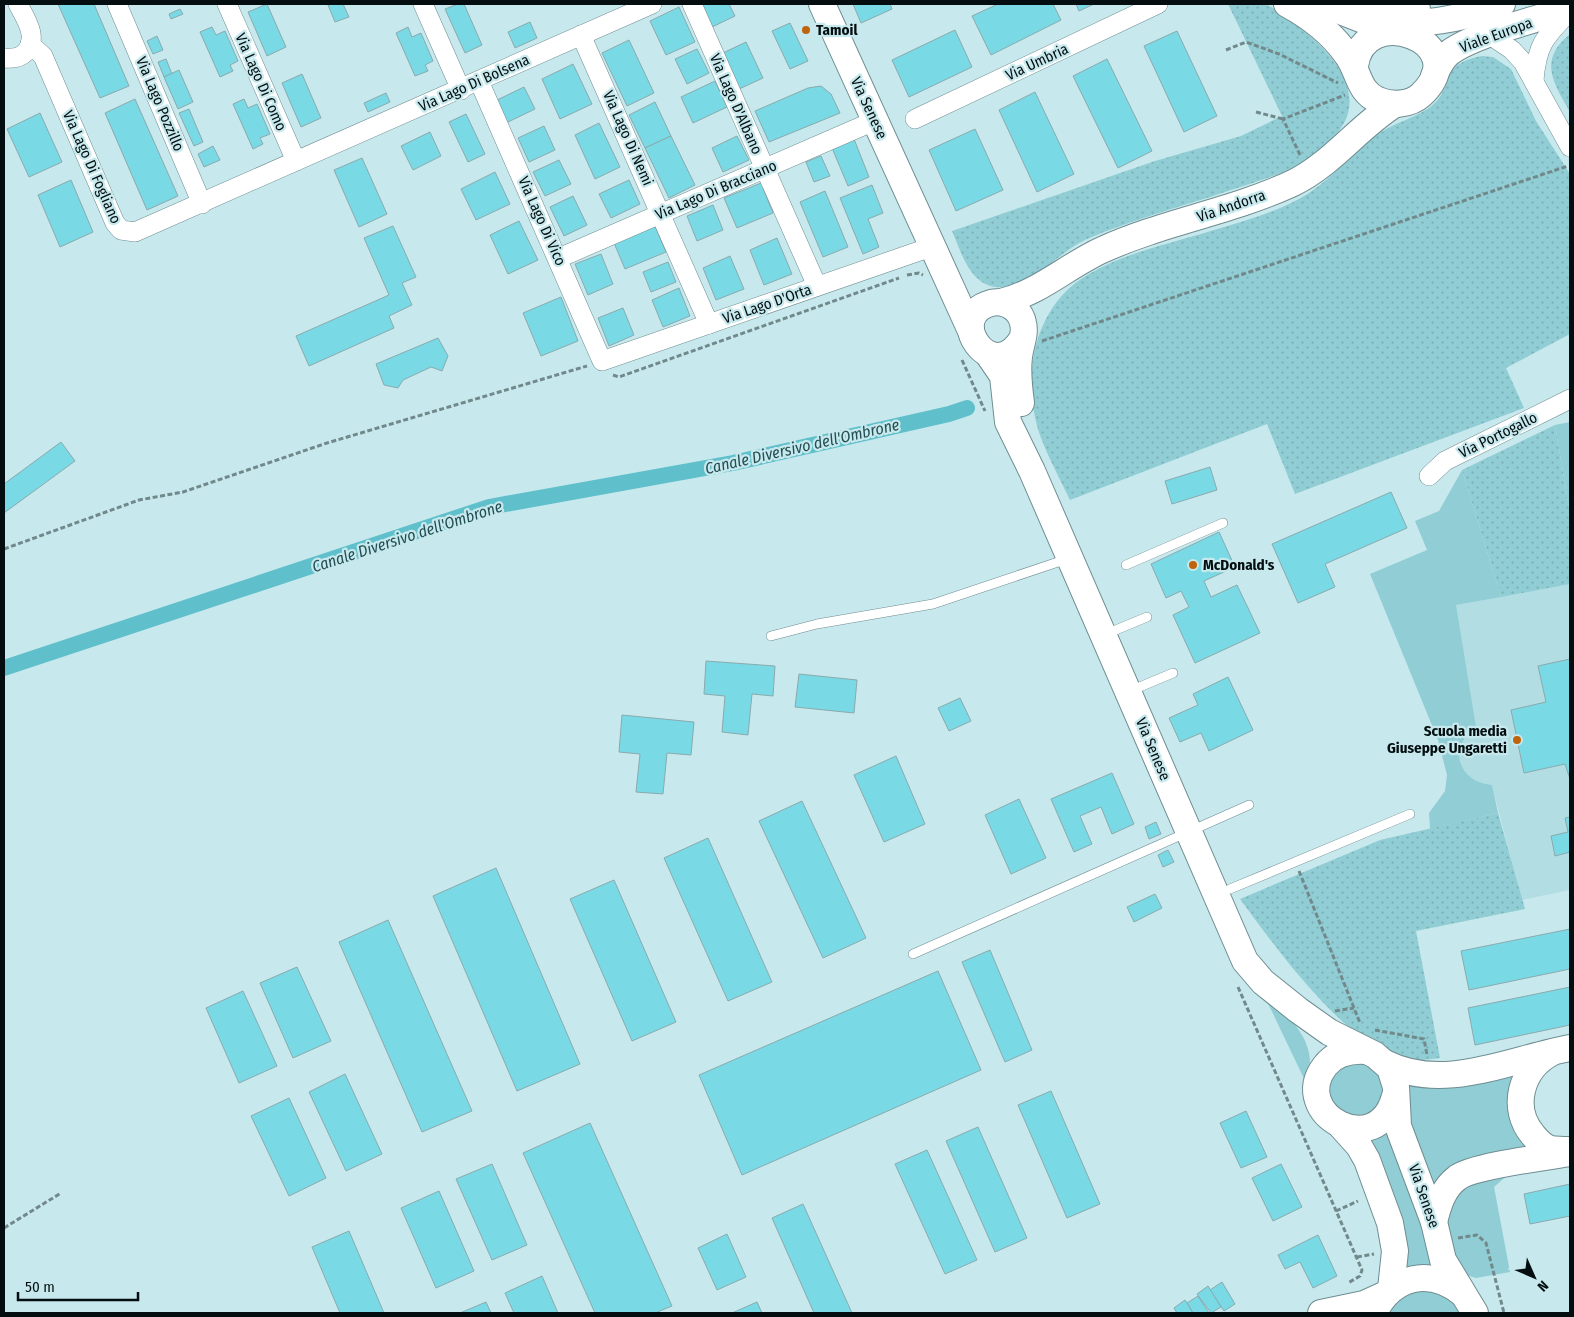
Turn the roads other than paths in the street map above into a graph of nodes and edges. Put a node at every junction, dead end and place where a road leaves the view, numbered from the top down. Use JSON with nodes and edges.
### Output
{"nodes":[{"id":1,"x":18,"y":4,"type":"edge"},
{"id":2,"x":117,"y":4,"type":"edge"},
{"id":3,"x":227,"y":4,"type":"edge"},
{"id":4,"x":423,"y":4,"type":"edge"},
{"id":5,"x":652,"y":4,"type":"edge"},
{"id":6,"x":692,"y":4,"type":"edge"},
{"id":7,"x":822,"y":4,"type":"edge"},
{"id":8,"x":1158,"y":4,"type":"edge"},
{"id":9,"x":1287,"y":4,"type":"edge"},
{"id":10,"x":1322,"y":4,"type":"edge"},
{"id":11,"x":1364,"y":4,"type":"edge"},
{"id":12,"x":1457,"y":4,"type":"edge"},
{"id":13,"x":1502,"y":4,"type":"edge"},
{"id":14,"x":621,"y":10,"type":"edge"},
{"id":15,"x":1570,"y":10,"type":"edge"},
{"id":16,"x":1393,"y":24,"type":"junction"},
{"id":17,"x":582,"y":35,"type":"junction"},
{"id":18,"x":1490,"y":35,"type":"junction"},
{"id":19,"x":30,"y":44,"type":"junction"},
{"id":20,"x":4,"y":58,"type":"edge"},
{"id":21,"x":1434,"y":76,"type":"junction"},
{"id":22,"x":1350,"y":77,"type":"junction"},
{"id":23,"x":1534,"y":80,"type":"junction"},
{"id":24,"x":479,"y":81,"type":"junction"},
{"id":25,"x":461,"y":90,"type":"junction"},
{"id":26,"x":1395,"y":104,"type":"junction"},
{"id":27,"x":915,"y":120,"type":"dead end"},
{"id":28,"x":874,"y":121,"type":"junction"},
{"id":29,"x":1570,"y":147,"type":"edge"},
{"id":30,"x":296,"y":161,"type":"junction"},
{"id":31,"x":764,"y":170,"type":"junction"},
{"id":32,"x":202,"y":204,"type":"junction"},
{"id":33,"x":918,"y":211,"type":"junction"},
{"id":34,"x":662,"y":213,"type":"junction"},
{"id":35,"x":931,"y":247,"type":"junction"},
{"id":36,"x":559,"y":258,"type":"junction"},
{"id":37,"x":1052,"y":281,"type":"junction"},
{"id":38,"x":817,"y":286,"type":"junction"},
{"id":39,"x":997,"y":303,"type":"junction"},
{"id":40,"x":709,"y":324,"type":"junction"},
{"id":41,"x":971,"y":330,"type":"junction"},
{"id":42,"x":1029,"y":338,"type":"junction"},
{"id":43,"x":988,"y":354,"type":"junction"},
{"id":44,"x":602,"y":361,"type":"joint"},
{"id":45,"x":1570,"y":399,"type":"edge"},
{"id":46,"x":1032,"y":470,"type":"junction"},
{"id":47,"x":1429,"y":476,"type":"dead end"},
{"id":48,"x":1223,"y":523,"type":"dead end"},
{"id":49,"x":1070,"y":558,"type":"junction"},
{"id":50,"x":1126,"y":565,"type":"dead end"},
{"id":51,"x":1147,"y":617,"type":"dead end"},
{"id":52,"x":1103,"y":635,"type":"junction"},
{"id":53,"x":771,"y":636,"type":"dead end"},
{"id":54,"x":1172,"y":673,"type":"dead end"},
{"id":55,"x":1128,"y":692,"type":"junction"},
{"id":56,"x":1248,"y":805,"type":"dead end"},
{"id":57,"x":1410,"y":814,"type":"dead end"},
{"id":58,"x":1189,"y":832,"type":"junction"},
{"id":59,"x":1230,"y":890,"type":"dead end"},
{"id":60,"x":913,"y":954,"type":"dead end"},
{"id":61,"x":1298,"y":1010,"type":"junction"},
{"id":62,"x":1371,"y":1043,"type":"junction"},
{"id":63,"x":1563,"y":1049,"type":"edge"},
{"id":64,"x":1319,"y":1078,"type":"junction"},
{"id":65,"x":1395,"y":1096,"type":"junction"},
{"id":66,"x":1341,"y":1126,"type":"junction"},
{"id":67,"x":1570,"y":1151,"type":"edge"},
{"id":68,"x":1434,"y":1222,"type":"junction"},
{"id":69,"x":1384,"y":1299,"type":"edge"},
{"id":70,"x":1469,"y":1303,"type":"edge"},
{"id":71,"x":1321,"y":1313,"type":"edge"}],
"edges":[{"from":1,"to":19,"type":"street","name":"Via Lago Di Fogliano"},
{"from":2,"to":32,"type":"street","name":"Via Lago Pozzillo"},
{"from":3,"to":30,"type":"street","name":"Via Lago Di Como"},
{"from":4,"to":25,"type":"street"},
{"from":5,"to":14,"type":"street","name":"Via Lago Di Bolsena"},
{"from":6,"to":31,"type":"street","name":"Via Lago D'Albano"},
{"from":7,"to":28,"type":"main road","name":"Via Senese"},
{"from":8,"to":27,"type":"street","name":"Via Umbria"},
{"from":9,"to":22,"type":"main road"},
{"from":10,"to":16,"type":"main road","name":"Viale Europa"},
{"from":11,"to":12,"type":"main road"},
{"from":13,"to":16,"type":"main road","name":"Viale Europa"},
{"from":14,"to":17,"type":"street","name":"Via Lago Di Bolsena"},
{"from":15,"to":18,"type":"main road","name":"Viale Europa"},
{"from":15,"to":23,"type":"street"},
{"from":16,"to":21,"type":"main road","name":"Viale Europa"},
{"from":16,"to":22,"type":"main road"},
{"from":17,"to":24,"type":"street","name":"Via Lago Di Bolsena"},
{"from":17,"to":34,"type":"street","name":"Via Lago Di Nemi"},
{"from":18,"to":21,"type":"main road","name":"Viale Europa"},
{"from":18,"to":23,"type":"street"},
{"from":19,"to":20,"type":"street"},
{"from":19,"to":32,"type":"street","name":"Via Lago Di Fogliano"},
{"from":21,"to":26,"type":"main road","name":"Viale Europa"},
{"from":22,"to":26,"type":"main road"},
{"from":23,"to":29,"type":"street"},
{"from":24,"to":25,"type":"street","name":"Via Lago Di Bolsena"},
{"from":24,"to":36,"type":"street","name":"Via Lago Di Vico"},
{"from":25,"to":30,"type":"street","name":"Via Lago Di Bolsena"},
{"from":26,"to":37,"type":"main road","name":"Via Andorra"},
{"from":28,"to":31,"type":"street","name":"Via Lago Di Bracciano"},
{"from":28,"to":33,"type":"main road","name":"Via Senese"},
{"from":30,"to":32,"type":"street","name":"Via Lago Di Fogliano"},
{"from":31,"to":34,"type":"street","name":"Via Lago Di Bracciano"},
{"from":31,"to":38,"type":"street","name":"Via Lago D'Albano"},
{"from":33,"to":35,"type":"main road","name":"Via Senese"},
{"from":33,"to":39,"type":"main road","name":"Via Senese"},
{"from":34,"to":36,"type":"street","name":"Via Lago Di Bracciano"},
{"from":34,"to":40,"type":"street","name":"Via Lago Di Nemi"},
{"from":35,"to":38,"type":"street","name":"Via Lago D'Orta"},
{"from":35,"to":41,"type":"main road","name":"Via Senese"},
{"from":36,"to":44,"type":"street","name":"Via Lago Di Vico"},
{"from":37,"to":39,"type":"main road","name":"Via Andorra"},
{"from":37,"to":42,"type":"main road","name":"Via Andorra"},
{"from":38,"to":40,"type":"street","name":"Via Lago D'Orta"},
{"from":39,"to":41,"type":"main road"},
{"from":39,"to":42,"type":"main road","name":"Via Senese"},
{"from":40,"to":44,"type":"street","name":"Via Lago D'Orta"},
{"from":41,"to":43,"type":"main road","name":"Via Senese"},
{"from":42,"to":43,"type":"main road"},
{"from":42,"to":46,"type":"main road","name":"Via Senese"},
{"from":43,"to":46,"type":"main road","name":"Via Senese"},
{"from":45,"to":47,"type":"street","name":"Via Portogallo"},
{"from":46,"to":49,"type":"main road","name":"Via Senese"},
{"from":48,"to":50,"type":"lane"},
{"from":49,"to":52,"type":"main road","name":"Via Senese"},
{"from":49,"to":53,"type":"lane"},
{"from":51,"to":52,"type":"lane"},
{"from":52,"to":55,"type":"main road","name":"Via Senese"},
{"from":54,"to":55,"type":"lane"},
{"from":55,"to":58,"type":"main road","name":"Via Senese"},
{"from":56,"to":58,"type":"lane"},
{"from":57,"to":59,"type":"lane"},
{"from":58,"to":60,"type":"lane"},
{"from":58,"to":61,"type":"main road","name":"Via Senese"},
{"from":61,"to":62,"type":"main road","name":"Via Senese"},
{"from":61,"to":64,"type":"main road","name":"Via Senese"},
{"from":62,"to":63,"type":"main road"},
{"from":62,"to":64,"type":"main road"},
{"from":62,"to":65,"type":"main road","name":"Via Senese"},
{"from":63,"to":67,"type":"main road"},
{"from":64,"to":66,"type":"main road","name":"Via Senese"},
{"from":65,"to":66,"type":"main road"},
{"from":65,"to":68,"type":"main road","name":"Via Senese"},
{"from":66,"to":69,"type":"main road","name":"Via Senese"},
{"from":67,"to":68,"type":"main road"},
{"from":68,"to":70,"type":"main road","name":"Via Senese"},
{"from":69,"to":70,"type":"main road","name":"Via Senese"},
{"from":69,"to":71,"type":"main road"}]}
